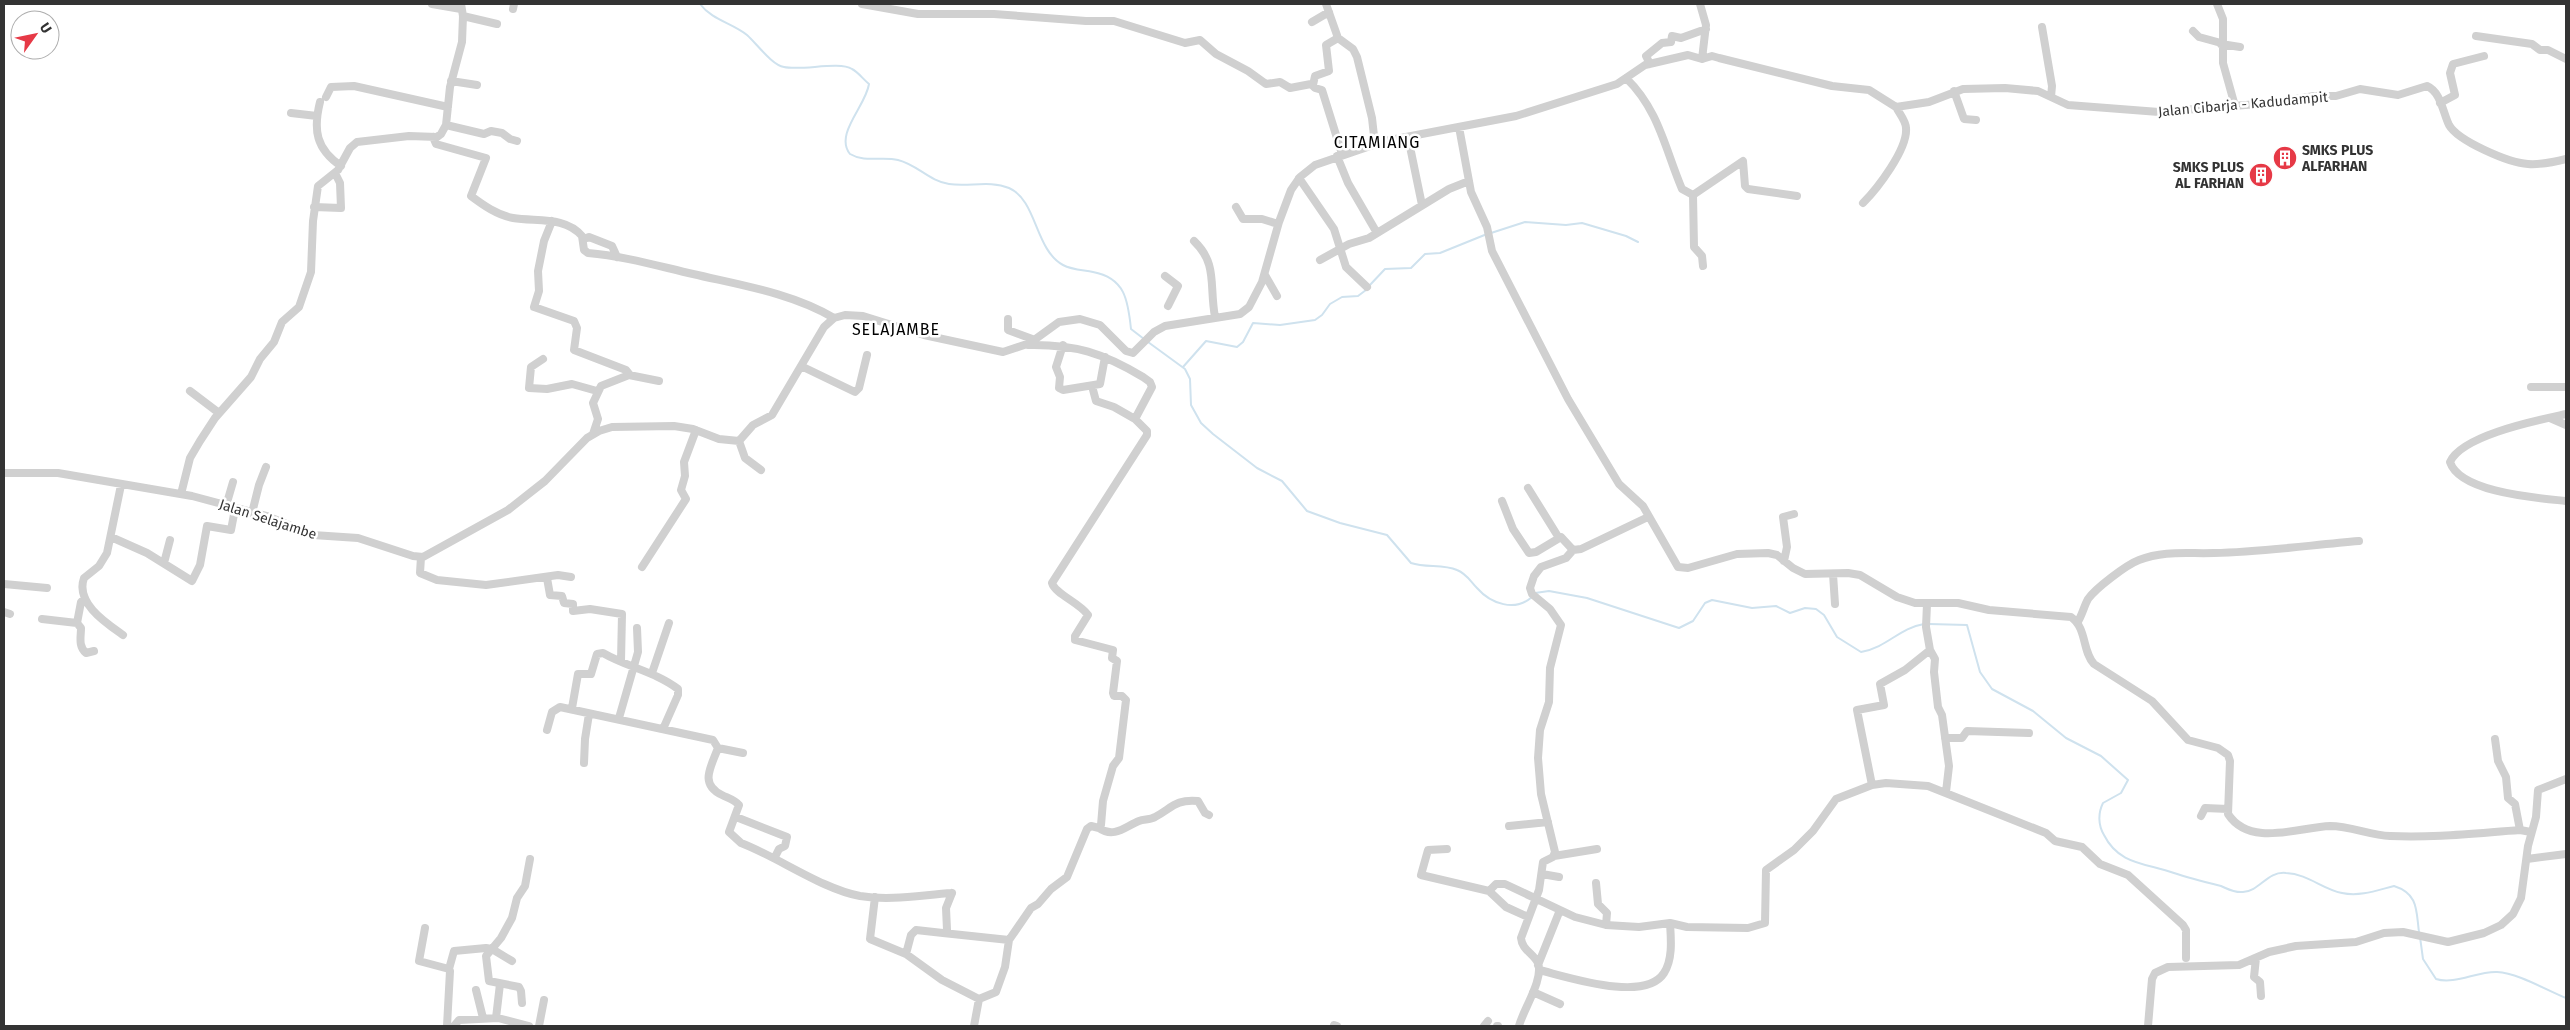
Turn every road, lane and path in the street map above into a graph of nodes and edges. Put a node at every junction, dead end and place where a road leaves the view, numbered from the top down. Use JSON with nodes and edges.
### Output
{"nodes":[{"id":1,"x":432,"y":4,"type":"edge"},
{"id":2,"x":862,"y":4,"type":"edge"},
{"id":3,"x":1326,"y":4,"type":"edge"},
{"id":4,"x":1700,"y":4,"type":"edge"},
{"id":5,"x":2217,"y":4,"type":"edge"},
{"id":6,"x":462,"y":10,"type":"edge"},
{"id":7,"x":1329,"y":12,"type":"junction"},
{"id":8,"x":1312,"y":22,"type":"dead end"},
{"id":9,"x":497,"y":24,"type":"dead end"},
{"id":10,"x":2042,"y":27,"type":"dead end"},
{"id":11,"x":1706,"y":29,"type":"junction"},
{"id":12,"x":2193,"y":31,"type":"dead end"},
{"id":13,"x":2476,"y":36,"type":"dead end"},
{"id":14,"x":1338,"y":38,"type":"junction"},
{"id":15,"x":2221,"y":44,"type":"junction"},
{"id":16,"x":2240,"y":47,"type":"dead end"},
{"id":17,"x":2484,"y":56,"type":"dead end"},
{"id":18,"x":1702,"y":59,"type":"junction"},
{"id":19,"x":2566,"y":59,"type":"edge"},
{"id":20,"x":1650,"y":64,"type":"junction"},
{"id":21,"x":1626,"y":78,"type":"junction"},
{"id":22,"x":451,"y":81,"type":"junction"},
{"id":23,"x":478,"y":84,"type":"dead end"},
{"id":24,"x":1313,"y":86,"type":"junction"},
{"id":25,"x":1954,"y":92,"type":"junction"},
{"id":26,"x":2051,"y":97,"type":"junction"},
{"id":27,"x":2440,"y":103,"type":"junction"},
{"id":28,"x":2235,"y":106,"type":"junction"},
{"id":29,"x":448,"y":107,"type":"junction"},
{"id":30,"x":1896,"y":107,"type":"junction"},
{"id":31,"x":292,"y":113,"type":"dead end"},
{"id":32,"x":317,"y":116,"type":"junction"},
{"id":33,"x":1976,"y":120,"type":"dead end"},
{"id":34,"x":446,"y":125,"type":"junction"},
{"id":35,"x":1459,"y":126,"type":"junction"},
{"id":36,"x":433,"y":137,"type":"junction"},
{"id":37,"x":1408,"y":137,"type":"junction"},
{"id":38,"x":517,"y":140,"type":"dead end"},
{"id":39,"x":1374,"y":145,"type":"junction"},
{"id":40,"x":1340,"y":155,"type":"junction"},
{"id":41,"x":2566,"y":159,"type":"edge"},
{"id":42,"x":341,"y":166,"type":"junction"},
{"id":43,"x":335,"y":173,"type":"junction"},
{"id":44,"x":1299,"y":178,"type":"junction"},
{"id":45,"x":1469,"y":181,"type":"junction"},
{"id":46,"x":1693,"y":195,"type":"junction"},
{"id":47,"x":1797,"y":196,"type":"dead end"},
{"id":48,"x":1863,"y":203,"type":"dead end"},
{"id":49,"x":1422,"y":205,"type":"junction"},
{"id":50,"x":314,"y":207,"type":"junction"},
{"id":51,"x":1236,"y":207,"type":"dead end"},
{"id":52,"x":552,"y":221,"type":"junction"},
{"id":53,"x":1278,"y":224,"type":"junction"},
{"id":54,"x":1376,"y":233,"type":"junction"},
{"id":55,"x":584,"y":239,"type":"junction"},
{"id":56,"x":1194,"y":241,"type":"dead end"},
{"id":57,"x":1340,"y":250,"type":"junction"},
{"id":58,"x":617,"y":257,"type":"junction"},
{"id":59,"x":1320,"y":260,"type":"dead end"},
{"id":60,"x":1703,"y":266,"type":"dead end"},
{"id":61,"x":1265,"y":275,"type":"junction"},
{"id":62,"x":1165,"y":276,"type":"dead end"},
{"id":63,"x":1367,"y":287,"type":"dead end"},
{"id":64,"x":1278,"y":296,"type":"dead end"},
{"id":65,"x":1168,"y":306,"type":"dead end"},
{"id":66,"x":1214,"y":316,"type":"junction"},
{"id":67,"x":834,"y":318,"type":"junction"},
{"id":68,"x":1008,"y":319,"type":"dead end"},
{"id":69,"x":1035,"y":340,"type":"junction"},
{"id":70,"x":1026,"y":345,"type":"junction"},
{"id":71,"x":1063,"y":345,"type":"junction"},
{"id":72,"x":867,"y":355,"type":"dead end"},
{"id":73,"x":1105,"y":357,"type":"junction"},
{"id":74,"x":543,"y":359,"type":"dead end"},
{"id":75,"x":801,"y":366,"type":"junction"},
{"id":76,"x":630,"y":375,"type":"junction"},
{"id":77,"x":659,"y":381,"type":"dead end"},
{"id":78,"x":1092,"y":386,"type":"junction"},
{"id":79,"x":2531,"y":387,"type":"dead end"},
{"id":80,"x":2566,"y":387,"type":"edge"},
{"id":81,"x":190,"y":391,"type":"dead end"},
{"id":82,"x":597,"y":391,"type":"junction"},
{"id":83,"x":219,"y":414,"type":"junction"},
{"id":84,"x":2566,"y":414,"type":"edge"},
{"id":85,"x":2550,"y":418,"type":"junction"},
{"id":86,"x":1135,"y":419,"type":"junction"},
{"id":87,"x":2566,"y":425,"type":"edge"},
{"id":88,"x":696,"y":430,"type":"junction"},
{"id":89,"x":592,"y":434,"type":"junction"},
{"id":90,"x":739,"y":441,"type":"junction"},
{"id":91,"x":266,"y":467,"type":"dead end"},
{"id":92,"x":761,"y":470,"type":"dead end"},
{"id":93,"x":4,"y":473,"type":"edge"},
{"id":94,"x":234,"y":482,"type":"dead end"},
{"id":95,"x":121,"y":485,"type":"junction"},
{"id":96,"x":1528,"y":488,"type":"dead end"},
{"id":97,"x":181,"y":494,"type":"junction"},
{"id":98,"x":1502,"y":501,"type":"dead end"},
{"id":99,"x":2566,"y":502,"type":"edge"},
{"id":100,"x":226,"y":506,"type":"junction"},
{"id":101,"x":235,"y":509,"type":"junction"},
{"id":102,"x":252,"y":513,"type":"junction"},
{"id":103,"x":1794,"y":514,"type":"dead end"},
{"id":104,"x":1648,"y":517,"type":"junction"},
{"id":105,"x":111,"y":536,"type":"junction"},
{"id":106,"x":1559,"y":538,"type":"junction"},
{"id":107,"x":170,"y":540,"type":"dead end"},
{"id":108,"x":2359,"y":541,"type":"dead end"},
{"id":109,"x":1573,"y":550,"type":"junction"},
{"id":110,"x":420,"y":557,"type":"junction"},
{"id":111,"x":1784,"y":561,"type":"junction"},
{"id":112,"x":164,"y":563,"type":"junction"},
{"id":113,"x":642,"y":567,"type":"dead end"},
{"id":114,"x":1833,"y":574,"type":"junction"},
{"id":115,"x":571,"y":577,"type":"dead end"},
{"id":116,"x":547,"y":578,"type":"junction"},
{"id":117,"x":4,"y":584,"type":"edge"},
{"id":118,"x":46,"y":588,"type":"dead end"},
{"id":119,"x":85,"y":598,"type":"junction"},
{"id":120,"x":1835,"y":604,"type":"dead end"},
{"id":121,"x":1927,"y":604,"type":"junction"},
{"id":122,"x":42,"y":619,"type":"dead end"},
{"id":123,"x":76,"y":623,"type":"junction"},
{"id":124,"x":669,"y":623,"type":"dead end"},
{"id":125,"x":2077,"y":623,"type":"junction"},
{"id":126,"x":637,"y":628,"type":"dead end"},
{"id":127,"x":123,"y":635,"type":"dead end"},
{"id":128,"x":1930,"y":650,"type":"junction"},
{"id":129,"x":94,"y":651,"type":"dead end"},
{"id":130,"x":621,"y":661,"type":"junction"},
{"id":131,"x":633,"y":666,"type":"junction"},
{"id":132,"x":652,"y":673,"type":"junction"},
{"id":133,"x":572,"y":708,"type":"junction"},
{"id":134,"x":589,"y":714,"type":"junction"},
{"id":135,"x":618,"y":718,"type":"junction"},
{"id":136,"x":663,"y":728,"type":"junction"},
{"id":137,"x":547,"y":730,"type":"dead end"},
{"id":138,"x":2028,"y":733,"type":"dead end"},
{"id":139,"x":1945,"y":738,"type":"junction"},
{"id":140,"x":2495,"y":739,"type":"dead end"},
{"id":141,"x":718,"y":748,"type":"junction"},
{"id":142,"x":743,"y":753,"type":"dead end"},
{"id":143,"x":584,"y":762,"type":"dead end"},
{"id":144,"x":2566,"y":779,"type":"edge"},
{"id":145,"x":1872,"y":785,"type":"junction"},
{"id":146,"x":1946,"y":792,"type":"junction"},
{"id":147,"x":2228,"y":809,"type":"junction"},
{"id":148,"x":1209,"y":815,"type":"dead end"},
{"id":149,"x":2201,"y":816,"type":"dead end"},
{"id":150,"x":736,"y":817,"type":"junction"},
{"id":151,"x":1548,"y":822,"type":"junction"},
{"id":152,"x":1509,"y":826,"type":"dead end"},
{"id":153,"x":1099,"y":828,"type":"junction"},
{"id":154,"x":2520,"y":830,"type":"junction"},
{"id":155,"x":2531,"y":832,"type":"junction"},
{"id":156,"x":1447,"y":849,"type":"dead end"},
{"id":157,"x":1597,"y":849,"type":"dead end"},
{"id":158,"x":2566,"y":854,"type":"edge"},
{"id":159,"x":1554,"y":856,"type":"junction"},
{"id":160,"x":530,"y":858,"type":"dead end"},
{"id":161,"x":775,"y":858,"type":"junction"},
{"id":162,"x":2527,"y":859,"type":"junction"},
{"id":163,"x":1542,"y":874,"type":"junction"},
{"id":164,"x":1559,"y":877,"type":"dead end"},
{"id":165,"x":1596,"y":883,"type":"dead end"},
{"id":166,"x":1489,"y":891,"type":"junction"},
{"id":167,"x":875,"y":897,"type":"junction"},
{"id":168,"x":1537,"y":898,"type":"junction"},
{"id":169,"x":1560,"y":910,"type":"junction"},
{"id":170,"x":1528,"y":917,"type":"junction"},
{"id":171,"x":1670,"y":923,"type":"junction"},
{"id":172,"x":1606,"y":925,"type":"junction"},
{"id":173,"x":426,"y":928,"type":"dead end"},
{"id":174,"x":943,"y":933,"type":"junction"},
{"id":175,"x":1009,"y":940,"type":"junction"},
{"id":176,"x":492,"y":949,"type":"junction"},
{"id":177,"x":906,"y":954,"type":"junction"},
{"id":178,"x":2186,"y":958,"type":"dead end"},
{"id":179,"x":2256,"y":958,"type":"junction"},
{"id":180,"x":512,"y":961,"type":"dead end"},
{"id":181,"x":1539,"y":968,"type":"junction"},
{"id":182,"x":449,"y":969,"type":"junction"},
{"id":183,"x":500,"y":984,"type":"junction"},
{"id":184,"x":476,"y":990,"type":"dead end"},
{"id":185,"x":1533,"y":992,"type":"junction"},
{"id":186,"x":2260,"y":996,"type":"dead end"},
{"id":187,"x":979,"y":999,"type":"junction"},
{"id":188,"x":544,"y":1000,"type":"dead end"},
{"id":189,"x":522,"y":1003,"type":"dead end"},
{"id":190,"x":1560,"y":1004,"type":"dead end"},
{"id":191,"x":483,"y":1018,"type":"junction"},
{"id":192,"x":496,"y":1018,"type":"junction"},
{"id":193,"x":447,"y":1026,"type":"edge"},
{"id":194,"x":454,"y":1026,"type":"edge"},
{"id":195,"x":529,"y":1026,"type":"edge"},
{"id":196,"x":539,"y":1026,"type":"edge"},
{"id":197,"x":974,"y":1026,"type":"edge"},
{"id":198,"x":1519,"y":1026,"type":"edge"},
{"id":199,"x":2148,"y":1026,"type":"edge"}],
"edges":[{"from":1,"to":6,"type":"street"},
{"from":2,"to":24,"type":"street"},
{"from":3,"to":7,"type":"street"},
{"from":4,"to":11,"type":"street"},
{"from":5,"to":15,"type":"street"},
{"from":6,"to":9,"type":"street"},
{"from":6,"to":22,"type":"street"},
{"from":7,"to":8,"type":"street"},
{"from":7,"to":14,"type":"street"},
{"from":10,"to":26,"type":"street"},
{"from":11,"to":18,"type":"street"},
{"from":11,"to":20,"type":"street"},
{"from":12,"to":15,"type":"street"},
{"from":13,"to":19,"type":"street"},
{"from":14,"to":24,"type":"street"},
{"from":14,"to":39,"type":"street"},
{"from":15,"to":16,"type":"street"},
{"from":15,"to":28,"type":"street"},
{"from":17,"to":27,"type":"street"},
{"from":18,"to":20,"type":"street"},
{"from":18,"to":30,"type":"street"},
{"from":20,"to":21,"type":"street"},
{"from":21,"to":35,"type":"street"},
{"from":21,"to":46,"type":"street"},
{"from":22,"to":23,"type":"street"},
{"from":22,"to":29,"type":"street"},
{"from":24,"to":40,"type":"street"},
{"from":25,"to":26,"type":"street","name":"Jalan Cibarja - Kadudampit"},
{"from":25,"to":30,"type":"street","name":"Jalan Cibarja - Kadudampit"},
{"from":25,"to":33,"type":"street"},
{"from":26,"to":28,"type":"street","name":"Jalan Cibarja - Kadudampit"},
{"from":27,"to":28,"type":"street","name":"Jalan Cibarja - Kadudampit"},
{"from":27,"to":41,"type":"street","name":"Jalan Cibarja - Kadudampit"},
{"from":29,"to":32,"type":"street"},
{"from":29,"to":34,"type":"street"},
{"from":30,"to":48,"type":"street"},
{"from":31,"to":32,"type":"street"},
{"from":32,"to":42,"type":"street"},
{"from":34,"to":36,"type":"street"},
{"from":34,"to":38,"type":"street"},
{"from":35,"to":37,"type":"street"},
{"from":35,"to":45,"type":"street"},
{"from":36,"to":42,"type":"street"},
{"from":36,"to":52,"type":"street"},
{"from":37,"to":39,"type":"street"},
{"from":37,"to":49,"type":"street"},
{"from":39,"to":40,"type":"street"},
{"from":40,"to":44,"type":"street"},
{"from":40,"to":54,"type":"street"},
{"from":42,"to":43,"type":"street"},
{"from":43,"to":50,"type":"street"},
{"from":43,"to":50,"type":"street"},
{"from":44,"to":53,"type":"street"},
{"from":44,"to":57,"type":"street"},
{"from":45,"to":49,"type":"street"},
{"from":45,"to":104,"type":"street"},
{"from":46,"to":47,"type":"street"},
{"from":46,"to":60,"type":"street"},
{"from":49,"to":54,"type":"street"},
{"from":50,"to":83,"type":"street"},
{"from":51,"to":53,"type":"street"},
{"from":52,"to":55,"type":"street"},
{"from":52,"to":76,"type":"street"},
{"from":53,"to":61,"type":"street"},
{"from":54,"to":57,"type":"street"},
{"from":55,"to":58,"type":"street"},
{"from":55,"to":58,"type":"street"},
{"from":56,"to":66,"type":"street"},
{"from":57,"to":59,"type":"street"},
{"from":57,"to":63,"type":"street"},
{"from":58,"to":67,"type":"street"},
{"from":61,"to":64,"type":"street"},
{"from":61,"to":66,"type":"street"},
{"from":62,"to":65,"type":"street"},
{"from":66,"to":69,"type":"street"},
{"from":67,"to":70,"type":"street"},
{"from":67,"to":75,"type":"street"},
{"from":68,"to":69,"type":"street"},
{"from":69,"to":70,"type":"street"},
{"from":70,"to":71,"type":"street"},
{"from":71,"to":73,"type":"street"},
{"from":71,"to":78,"type":"street"},
{"from":72,"to":75,"type":"street"},
{"from":73,"to":78,"type":"street"},
{"from":73,"to":86,"type":"street"},
{"from":74,"to":82,"type":"street"},
{"from":75,"to":90,"type":"street"},
{"from":76,"to":77,"type":"street"},
{"from":76,"to":82,"type":"street"},
{"from":78,"to":86,"type":"street"},
{"from":79,"to":80,"type":"street"},
{"from":81,"to":83,"type":"street"},
{"from":82,"to":89,"type":"street"},
{"from":83,"to":97,"type":"street"},
{"from":84,"to":85,"type":"street"},
{"from":85,"to":87,"type":"street"},
{"from":85,"to":99,"type":"street"},
{"from":86,"to":153,"type":"street"},
{"from":88,"to":89,"type":"street"},
{"from":88,"to":90,"type":"street"},
{"from":88,"to":113,"type":"street"},
{"from":89,"to":110,"type":"street"},
{"from":90,"to":92,"type":"street"},
{"from":91,"to":102,"type":"street"},
{"from":93,"to":95,"type":"street","name":"Jalan Selajambe"},
{"from":94,"to":100,"type":"street"},
{"from":95,"to":97,"type":"street","name":"Jalan Selajambe"},
{"from":95,"to":105,"type":"street"},
{"from":96,"to":106,"type":"street"},
{"from":97,"to":100,"type":"street","name":"Jalan Selajambe"},
{"from":98,"to":106,"type":"street"},
{"from":100,"to":101,"type":"street","name":"Jalan Selajambe"},
{"from":101,"to":102,"type":"street","name":"Jalan Selajambe"},
{"from":101,"to":112,"type":"street"},
{"from":102,"to":110,"type":"street","name":"Jalan Selajambe"},
{"from":103,"to":111,"type":"street"},
{"from":104,"to":109,"type":"street"},
{"from":104,"to":111,"type":"street"},
{"from":105,"to":112,"type":"street"},
{"from":105,"to":119,"type":"street"},
{"from":106,"to":109,"type":"street"},
{"from":107,"to":112,"type":"street"},
{"from":108,"to":125,"type":"street"},
{"from":109,"to":151,"type":"street"},
{"from":110,"to":116,"type":"street"},
{"from":111,"to":114,"type":"street"},
{"from":114,"to":120,"type":"street"},
{"from":114,"to":121,"type":"street"},
{"from":115,"to":116,"type":"street"},
{"from":116,"to":130,"type":"street"},
{"from":117,"to":118,"type":"street"},
{"from":119,"to":123,"type":"street"},
{"from":119,"to":127,"type":"street"},
{"from":121,"to":125,"type":"street"},
{"from":121,"to":128,"type":"street"},
{"from":122,"to":123,"type":"street"},
{"from":123,"to":129,"type":"street"},
{"from":124,"to":132,"type":"street"},
{"from":125,"to":147,"type":"street"},
{"from":126,"to":131,"type":"street"},
{"from":128,"to":139,"type":"street"},
{"from":128,"to":145,"type":"street"},
{"from":130,"to":131,"type":"street"},
{"from":130,"to":133,"type":"street"},
{"from":131,"to":132,"type":"street"},
{"from":131,"to":135,"type":"street"},
{"from":132,"to":136,"type":"street"},
{"from":133,"to":134,"type":"street"},
{"from":133,"to":137,"type":"street"},
{"from":134,"to":135,"type":"street"},
{"from":134,"to":143,"type":"street"},
{"from":135,"to":136,"type":"street"},
{"from":136,"to":141,"type":"street"},
{"from":138,"to":139,"type":"street"},
{"from":139,"to":146,"type":"street"},
{"from":140,"to":154,"type":"street"},
{"from":141,"to":142,"type":"street"},
{"from":141,"to":150,"type":"street"},
{"from":144,"to":155,"type":"street"},
{"from":145,"to":146,"type":"street"},
{"from":145,"to":171,"type":"street"},
{"from":146,"to":178,"type":"street"},
{"from":147,"to":149,"type":"street"},
{"from":147,"to":154,"type":"street"},
{"from":148,"to":153,"type":"street"},
{"from":150,"to":161,"type":"street"},
{"from":150,"to":161,"type":"street"},
{"from":151,"to":152,"type":"street"},
{"from":151,"to":159,"type":"street"},
{"from":153,"to":175,"type":"street"},
{"from":154,"to":155,"type":"street"},
{"from":155,"to":162,"type":"street"},
{"from":156,"to":166,"type":"street"},
{"from":157,"to":159,"type":"street"},
{"from":158,"to":162,"type":"street"},
{"from":159,"to":163,"type":"street"},
{"from":160,"to":176,"type":"street"},
{"from":161,"to":167,"type":"street"},
{"from":162,"to":179,"type":"street"},
{"from":163,"to":164,"type":"street"},
{"from":163,"to":168,"type":"street"},
{"from":165,"to":172,"type":"street"},
{"from":166,"to":168,"type":"street"},
{"from":166,"to":170,"type":"street"},
{"from":167,"to":174,"type":"street"},
{"from":167,"to":177,"type":"street"},
{"from":168,"to":169,"type":"street"},
{"from":168,"to":170,"type":"street"},
{"from":169,"to":172,"type":"street"},
{"from":169,"to":181,"type":"street"},
{"from":170,"to":181,"type":"street"},
{"from":171,"to":172,"type":"street"},
{"from":171,"to":181,"type":"street"},
{"from":173,"to":182,"type":"street"},
{"from":174,"to":175,"type":"street"},
{"from":174,"to":177,"type":"street"},
{"from":175,"to":187,"type":"street"},
{"from":176,"to":180,"type":"street"},
{"from":176,"to":182,"type":"street"},
{"from":176,"to":183,"type":"street"},
{"from":177,"to":187,"type":"street"},
{"from":179,"to":186,"type":"street"},
{"from":179,"to":199,"type":"street"},
{"from":181,"to":185,"type":"street"},
{"from":182,"to":193,"type":"street"},
{"from":183,"to":189,"type":"street"},
{"from":183,"to":192,"type":"street"},
{"from":184,"to":191,"type":"street"},
{"from":185,"to":190,"type":"street"},
{"from":185,"to":198,"type":"street"},
{"from":187,"to":197,"type":"street"},
{"from":188,"to":196,"type":"street"},
{"from":191,"to":192,"type":"street"},
{"from":191,"to":194,"type":"street"},
{"from":192,"to":195,"type":"street"}]}
